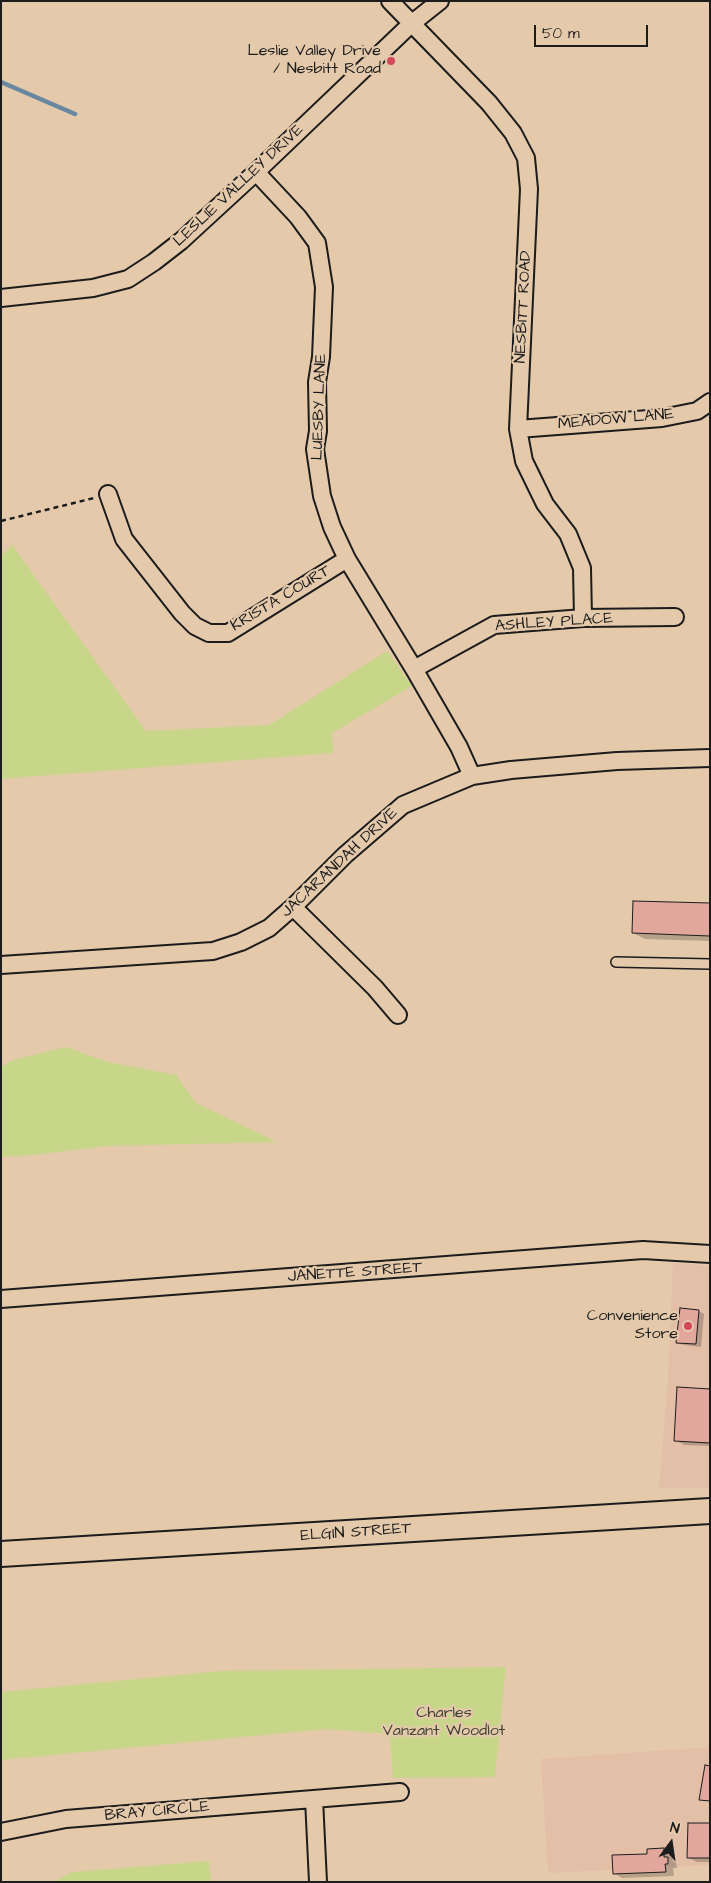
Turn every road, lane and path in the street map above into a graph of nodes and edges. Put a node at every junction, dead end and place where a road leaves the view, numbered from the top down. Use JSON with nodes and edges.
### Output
{"nodes":[{"id":1,"x":390,"y":1,"type":"edge"},
{"id":2,"x":440,"y":1,"type":"edge"},
{"id":3,"x":411,"y":24,"type":"junction"},
{"id":4,"x":256,"y":172,"type":"junction"},
{"id":5,"x":1,"y":298,"type":"edge"},
{"id":6,"x":710,"y":402,"type":"edge"},
{"id":7,"x":518,"y":429,"type":"junction"},
{"id":8,"x":108,"y":494,"type":"joint"},
{"id":9,"x":1,"y":521,"type":"edge"},
{"id":10,"x":347,"y":559,"type":"junction"},
{"id":11,"x":675,"y":617,"type":"dead end"},
{"id":12,"x":583,"y":618,"type":"junction"},
{"id":13,"x":414,"y":669,"type":"junction"},
{"id":14,"x":710,"y":758,"type":"edge"},
{"id":15,"x":472,"y":776,"type":"junction"},
{"id":16,"x":293,"y":907,"type":"junction"},
{"id":17,"x":616,"y":962,"type":"dead end"},
{"id":18,"x":710,"y":964,"type":"edge"},
{"id":19,"x":1,"y":965,"type":"edge"},
{"id":20,"x":398,"y":1015,"type":"dead end"},
{"id":21,"x":710,"y":1254,"type":"edge"},
{"id":22,"x":1,"y":1299,"type":"edge"},
{"id":23,"x":710,"y":1511,"type":"edge"},
{"id":24,"x":1,"y":1554,"type":"edge"},
{"id":25,"x":400,"y":1792,"type":"dead end"},
{"id":26,"x":314,"y":1799,"type":"junction"},
{"id":27,"x":1,"y":1832,"type":"edge"},
{"id":28,"x":318,"y":1882,"type":"edge"}],
"edges":[{"from":1,"to":3,"type":"street","name":"NESBITT ROAD"},
{"from":2,"to":3,"type":"street","name":"LESLIE VALLEY DRIVE"},
{"from":3,"to":4,"type":"street","name":"LESLIE VALLEY DRIVE"},
{"from":3,"to":7,"type":"street","name":"NESBITT ROAD"},
{"from":4,"to":5,"type":"street","name":"LESLIE VALLEY DRIVE"},
{"from":4,"to":10,"type":"street","name":"LUESBY LANE"},
{"from":6,"to":7,"type":"street","name":"MEADOW LANE"},
{"from":7,"to":12,"type":"street","name":"NESBITT ROAD"},
{"from":8,"to":9,"type":"path"},
{"from":8,"to":10,"type":"street","name":"KRISTA COURT"},
{"from":10,"to":13,"type":"street","name":"LUESBY LANE"},
{"from":11,"to":12,"type":"street","name":"ASHLEY PLACE"},
{"from":12,"to":13,"type":"street","name":"ASHLEY PLACE"},
{"from":13,"to":15,"type":"street","name":"LUESBY LANE"},
{"from":14,"to":15,"type":"street","name":"JACARANDAH DRIVE"},
{"from":15,"to":16,"type":"street","name":"JACARANDAH DRIVE"},
{"from":16,"to":19,"type":"street","name":"JACARANDAH DRIVE"},
{"from":16,"to":20,"type":"street"},
{"from":17,"to":18,"type":"lane"},
{"from":21,"to":22,"type":"street","name":"JANETTE STREET"},
{"from":23,"to":24,"type":"street","name":"ELGIN STREET"},
{"from":25,"to":26,"type":"street","name":"BRAY CIRCLE"},
{"from":26,"to":27,"type":"street","name":"BRAY CIRCLE"},
{"from":26,"to":28,"type":"street"}]}
